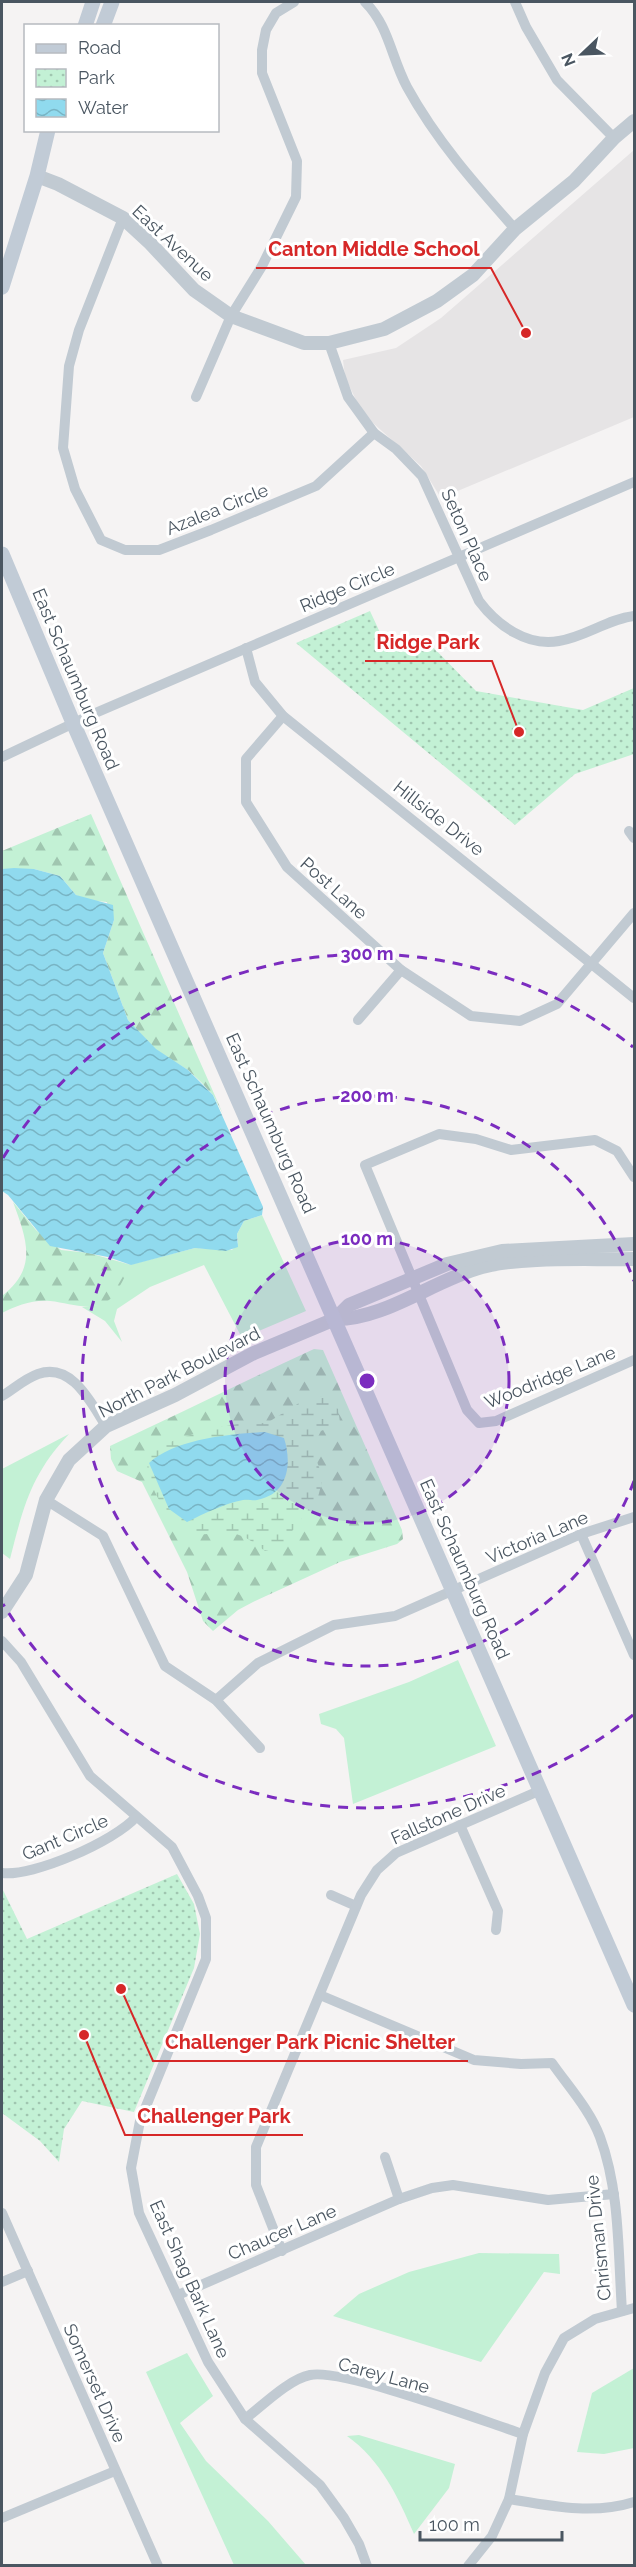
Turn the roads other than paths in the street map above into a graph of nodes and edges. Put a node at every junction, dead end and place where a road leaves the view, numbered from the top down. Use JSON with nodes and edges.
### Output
{"nodes":[{"id":1,"x":93,"y":2,"type":"edge"},
{"id":2,"x":112,"y":2,"type":"edge"},
{"id":3,"x":294,"y":2,"type":"edge"},
{"id":4,"x":365,"y":2,"type":"edge"},
{"id":5,"x":515,"y":2,"type":"edge"},
{"id":6,"x":86,"y":24,"type":"edge"},
{"id":7,"x":104,"y":24,"type":"edge"},
{"id":8,"x":634,"y":121,"type":"edge"},
{"id":9,"x":48,"y":132,"type":"edge"},
{"id":10,"x":58,"y":132,"type":"edge"},
{"id":11,"x":614,"y":138,"type":"junction"},
{"id":12,"x":37,"y":176,"type":"junction"},
{"id":13,"x":123,"y":219,"type":"junction"},
{"id":14,"x":515,"y":229,"type":"junction"},
{"id":15,"x":2,"y":287,"type":"edge"},
{"id":16,"x":231,"y":316,"type":"junction"},
{"id":17,"x":329,"y":343,"type":"junction"},
{"id":18,"x":196,"y":397,"type":"dead end"},
{"id":19,"x":374,"y":432,"type":"junction"},
{"id":20,"x":634,"y":482,"type":"edge"},
{"id":21,"x":2,"y":554,"type":"edge"},
{"id":22,"x":460,"y":558,"type":"junction"},
{"id":23,"x":634,"y":616,"type":"edge"},
{"id":24,"x":246,"y":648,"type":"junction"},
{"id":25,"x":283,"y":716,"type":"junction"},
{"id":26,"x":74,"y":725,"type":"junction"},
{"id":27,"x":2,"y":757,"type":"edge"},
{"id":28,"x":634,"y":913,"type":"edge"},
{"id":29,"x":592,"y":962,"type":"junction"},
{"id":30,"x":401,"y":970,"type":"junction"},
{"id":31,"x":634,"y":998,"type":"edge"},
{"id":32,"x":358,"y":1020,"type":"dead end"},
{"id":33,"x":634,"y":1177,"type":"edge"},
{"id":34,"x":634,"y":1244,"type":"edge"},
{"id":35,"x":634,"y":1258,"type":"edge"},
{"id":36,"x":414,"y":1278,"type":"junction"},
{"id":37,"x":417,"y":1294,"type":"junction"},
{"id":38,"x":335,"y":1319,"type":"junction"},
{"id":39,"x":634,"y":1360,"type":"edge"},
{"id":40,"x":2,"y":1396,"type":"edge"},
{"id":41,"x":106,"y":1426,"type":"junction"},
{"id":42,"x":46,"y":1500,"type":"junction"},
{"id":43,"x":634,"y":1517,"type":"edge"},
{"id":44,"x":581,"y":1534,"type":"junction"},
{"id":45,"x":454,"y":1591,"type":"junction"},
{"id":46,"x":2,"y":1611,"type":"edge"},
{"id":47,"x":2,"y":1641,"type":"edge"},
{"id":48,"x":634,"y":1655,"type":"edge"},
{"id":49,"x":216,"y":1700,"type":"junction"},
{"id":50,"x":260,"y":1748,"type":"dead end"},
{"id":51,"x":541,"y":1790,"type":"junction"},
{"id":52,"x":136,"y":1817,"type":"junction"},
{"id":53,"x":460,"y":1825,"type":"junction"},
{"id":54,"x":2,"y":1873,"type":"edge"},
{"id":55,"x":331,"y":1895,"type":"dead end"},
{"id":56,"x":356,"y":1906,"type":"junction"},
{"id":57,"x":496,"y":1930,"type":"dead end"},
{"id":58,"x":320,"y":1995,"type":"junction"},
{"id":59,"x":634,"y":2005,"type":"edge"},
{"id":60,"x":385,"y":2157,"type":"dead end"},
{"id":61,"x":614,"y":2194,"type":"junction"},
{"id":62,"x":399,"y":2199,"type":"junction"},
{"id":63,"x":2,"y":2213,"type":"edge"},
{"id":64,"x":282,"y":2251,"type":"junction"},
{"id":65,"x":28,"y":2271,"type":"junction"},
{"id":66,"x":2,"y":2283,"type":"edge"},
{"id":67,"x":178,"y":2295,"type":"junction"},
{"id":68,"x":634,"y":2308,"type":"edge"},
{"id":69,"x":622,"y":2311,"type":"junction"},
{"id":70,"x":245,"y":2419,"type":"junction"},
{"id":71,"x":523,"y":2434,"type":"junction"},
{"id":72,"x":115,"y":2471,"type":"junction"},
{"id":73,"x":509,"y":2499,"type":"junction"},
{"id":74,"x":634,"y":2502,"type":"edge"},
{"id":75,"x":2,"y":2518,"type":"edge"},
{"id":76,"x":158,"y":2565,"type":"edge"},
{"id":77,"x":367,"y":2565,"type":"edge"},
{"id":78,"x":468,"y":2565,"type":"edge"}],
"edges":[{"from":1,"to":6,"type":"main road"},
{"from":2,"to":7,"type":"main road"},
{"from":3,"to":16,"type":"street"},
{"from":4,"to":14,"type":"street"},
{"from":5,"to":11,"type":"street"},
{"from":8,"to":11,"type":"street","name":"East Avenue"},
{"from":9,"to":12,"type":"main road"},
{"from":10,"to":12,"type":"main road"},
{"from":11,"to":14,"type":"street","name":"East Avenue"},
{"from":12,"to":13,"type":"street","name":"East Avenue"},
{"from":12,"to":15,"type":"main road"},
{"from":13,"to":16,"type":"street","name":"East Avenue"},
{"from":13,"to":19,"type":"street","name":"Azalea Circle"},
{"from":14,"to":17,"type":"street","name":"East Avenue"},
{"from":16,"to":17,"type":"street","name":"East Avenue"},
{"from":16,"to":18,"type":"street"},
{"from":17,"to":19,"type":"street","name":"Seton Place"},
{"from":19,"to":22,"type":"street","name":"Seton Place"},
{"from":20,"to":22,"type":"street","name":"Ridge Circle"},
{"from":21,"to":26,"type":"main road","name":"East Schaumburg Road"},
{"from":22,"to":23,"type":"street","name":"Seton Place"},
{"from":22,"to":24,"type":"street","name":"Ridge Circle"},
{"from":24,"to":25,"type":"street","name":"Hillside Drive"},
{"from":24,"to":26,"type":"street","name":"Ridge Circle"},
{"from":25,"to":29,"type":"street","name":"Hillside Drive"},
{"from":25,"to":30,"type":"street","name":"Post Lane"},
{"from":26,"to":27,"type":"street","name":"Ridge Circle"},
{"from":26,"to":38,"type":"main road","name":"East Schaumburg Road"},
{"from":28,"to":29,"type":"street","name":"Post Lane"},
{"from":29,"to":30,"type":"street","name":"Post Lane"},
{"from":29,"to":31,"type":"street","name":"Hillside Drive"},
{"from":30,"to":32,"type":"street"},
{"from":33,"to":36,"type":"street"},
{"from":34,"to":36,"type":"street"},
{"from":35,"to":37,"type":"street"},
{"from":36,"to":37,"type":"street"},
{"from":36,"to":38,"type":"street"},
{"from":37,"to":38,"type":"street"},
{"from":37,"to":39,"type":"street","name":"Woodridge Lane"},
{"from":38,"to":41,"type":"street","name":"North Park Boulevard"},
{"from":38,"to":45,"type":"main road","name":"East Schaumburg Road"},
{"from":40,"to":41,"type":"street"},
{"from":41,"to":42,"type":"street","name":"North Park Boulevard"},
{"from":42,"to":46,"type":"street","name":"North Park Boulevard"},
{"from":42,"to":49,"type":"street"},
{"from":43,"to":44,"type":"street","name":"Victoria Lane"},
{"from":44,"to":45,"type":"street","name":"Victoria Lane"},
{"from":44,"to":48,"type":"street"},
{"from":45,"to":49,"type":"street","name":"Victoria Lane"},
{"from":45,"to":51,"type":"main road","name":"East Schaumburg Road"},
{"from":47,"to":52,"type":"street","name":"East Shag Bark Lane"},
{"from":49,"to":50,"type":"street"},
{"from":51,"to":53,"type":"street","name":"Fallstone Drive"},
{"from":51,"to":59,"type":"main road","name":"East Schaumburg Road"},
{"from":52,"to":54,"type":"street","name":"Gant Circle"},
{"from":52,"to":67,"type":"street","name":"East Shag Bark Lane"},
{"from":53,"to":56,"type":"street","name":"Fallstone Drive"},
{"from":53,"to":57,"type":"street"},
{"from":55,"to":56,"type":"street"},
{"from":56,"to":58,"type":"street","name":"Fallstone Drive"},
{"from":58,"to":61,"type":"street","name":"Chrisman Drive"},
{"from":58,"to":64,"type":"street","name":"Fallstone Drive"},
{"from":60,"to":62,"type":"street"},
{"from":61,"to":62,"type":"street","name":"Chaucer Lane"},
{"from":61,"to":69,"type":"street","name":"Chrisman Drive"},
{"from":62,"to":64,"type":"street","name":"Chaucer Lane"},
{"from":63,"to":65,"type":"street","name":"Somerset Drive"},
{"from":64,"to":67,"type":"street","name":"Chaucer Lane"},
{"from":65,"to":66,"type":"street"},
{"from":65,"to":72,"type":"street","name":"Somerset Drive"},
{"from":67,"to":70,"type":"street","name":"East Shag Bark Lane"},
{"from":68,"to":69,"type":"street"},
{"from":69,"to":71,"type":"street"},
{"from":70,"to":71,"type":"street","name":"Carey Lane"},
{"from":70,"to":77,"type":"street","name":"East Shag Bark Lane"},
{"from":71,"to":73,"type":"street"},
{"from":72,"to":75,"type":"street"},
{"from":72,"to":76,"type":"street","name":"Somerset Drive"},
{"from":73,"to":74,"type":"street"},
{"from":73,"to":78,"type":"street"}]}
